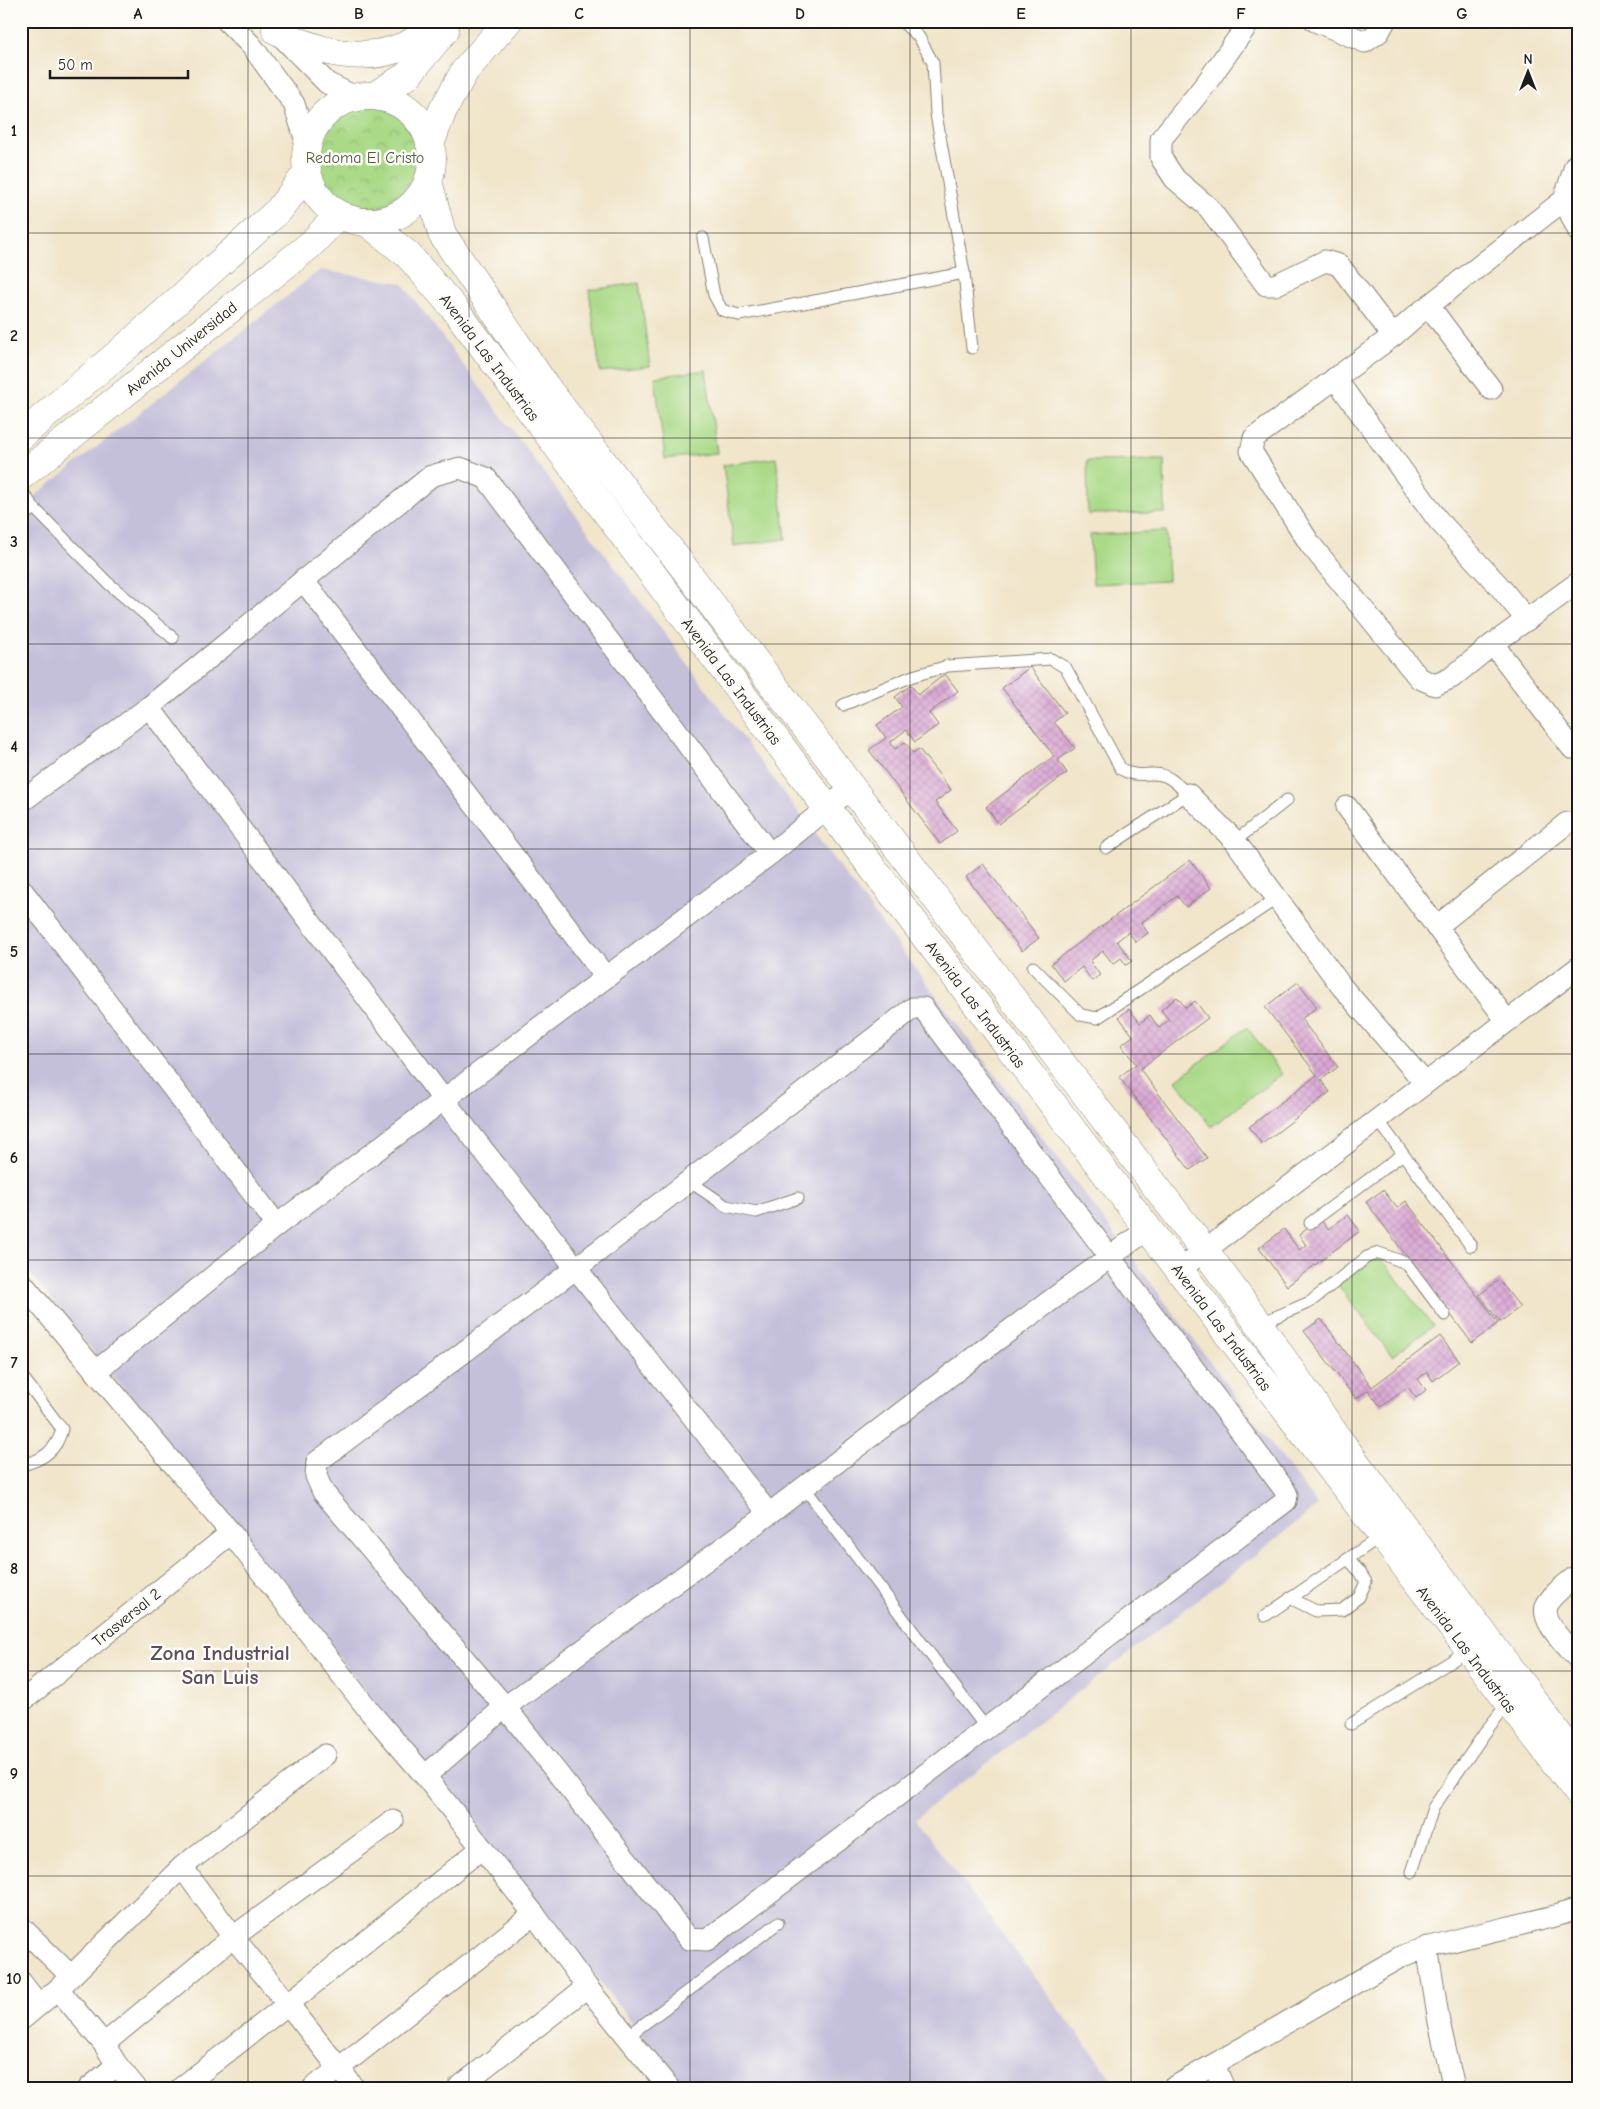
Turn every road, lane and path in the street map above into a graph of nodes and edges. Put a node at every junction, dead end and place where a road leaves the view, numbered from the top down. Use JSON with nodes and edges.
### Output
{"nodes":[{"id":1,"x":227,"y":21,"type":"edge"},
{"id":2,"x":443,"y":21,"type":"edge"},
{"id":3,"x":453,"y":21,"type":"edge"},
{"id":4,"x":508,"y":21,"type":"edge"},
{"id":5,"x":901,"y":21,"type":"edge"},
{"id":6,"x":1250,"y":21,"type":"edge"},
{"id":7,"x":1315,"y":21,"type":"edge"},
{"id":8,"x":1385,"y":21,"type":"edge"},
{"id":9,"x":272,"y":26,"type":"edge"},
{"id":10,"x":365,"y":97,"type":"junction"},
{"id":11,"x":307,"y":144,"type":"junction"},
{"id":12,"x":430,"y":144,"type":"junction"},
{"id":13,"x":1579,"y":161,"type":"edge"},
{"id":14,"x":307,"y":173,"type":"junction"},
{"id":15,"x":428,"y":181,"type":"junction"},
{"id":16,"x":1564,"y":200,"type":"junction"},
{"id":17,"x":338,"y":216,"type":"junction"},
{"id":18,"x":367,"y":222,"type":"junction"},
{"id":19,"x":1579,"y":232,"type":"edge"},
{"id":20,"x":703,"y":238,"type":"dead end"},
{"id":21,"x":964,"y":273,"type":"junction"},
{"id":22,"x":1429,"y":306,"type":"junction"},
{"id":23,"x":1393,"y":336,"type":"junction"},
{"id":24,"x":972,"y":348,"type":"dead end"},
{"id":25,"x":1335,"y":378,"type":"junction"},
{"id":26,"x":1491,"y":389,"type":"dead end"},
{"id":27,"x":21,"y":436,"type":"edge"},
{"id":28,"x":21,"y":476,"type":"edge"},
{"id":29,"x":21,"y":490,"type":"edge"},
{"id":30,"x":34,"y":508,"type":"junction"},
{"id":31,"x":21,"y":517,"type":"edge"},
{"id":32,"x":303,"y":580,"type":"junction"},
{"id":33,"x":1579,"y":582,"type":"edge"},
{"id":34,"x":1526,"y":620,"type":"junction"},
{"id":35,"x":173,"y":638,"type":"dead end"},
{"id":36,"x":1493,"y":644,"type":"junction"},
{"id":37,"x":843,"y":704,"type":"dead end"},
{"id":38,"x":149,"y":707,"type":"junction"},
{"id":39,"x":1572,"y":748,"type":"dead end"},
{"id":40,"x":852,"y":788,"type":"junction"},
{"id":41,"x":1188,"y":794,"type":"junction"},
{"id":42,"x":1287,"y":800,"type":"dead end"},
{"id":43,"x":21,"y":802,"type":"edge"},
{"id":44,"x":1347,"y":807,"type":"dead end"},
{"id":45,"x":827,"y":808,"type":"junction"},
{"id":46,"x":1567,"y":823,"type":"dead end"},
{"id":47,"x":1235,"y":841,"type":"junction"},
{"id":48,"x":1106,"y":848,"type":"dead end"},
{"id":49,"x":770,"y":854,"type":"junction"},
{"id":50,"x":21,"y":889,"type":"edge"},
{"id":51,"x":1276,"y":899,"type":"junction"},
{"id":52,"x":1436,"y":927,"type":"junction"},
{"id":53,"x":1033,"y":967,"type":"dead end"},
{"id":54,"x":1579,"y":967,"type":"edge"},
{"id":55,"x":605,"y":976,"type":"junction"},
{"id":56,"x":1507,"y":1021,"type":"junction"},
{"id":57,"x":1425,"y":1083,"type":"junction"},
{"id":58,"x":443,"y":1099,"type":"junction"},
{"id":59,"x":1378,"y":1120,"type":"junction"},
{"id":60,"x":1403,"y":1154,"type":"junction"},
{"id":61,"x":688,"y":1181,"type":"junction"},
{"id":62,"x":798,"y":1198,"type":"dead end"},
{"id":63,"x":1310,"y":1223,"type":"dead end"},
{"id":64,"x":277,"y":1225,"type":"junction"},
{"id":65,"x":1148,"y":1229,"type":"junction"},
{"id":66,"x":1471,"y":1246,"type":"dead end"},
{"id":67,"x":1205,"y":1251,"type":"junction"},
{"id":68,"x":1109,"y":1256,"type":"junction"},
{"id":69,"x":575,"y":1269,"type":"junction"},
{"id":70,"x":1179,"y":1270,"type":"junction"},
{"id":71,"x":21,"y":1282,"type":"edge"},
{"id":72,"x":1444,"y":1315,"type":"dead end"},
{"id":73,"x":1259,"y":1324,"type":"junction"},
{"id":74,"x":95,"y":1372,"type":"junction"},
{"id":75,"x":21,"y":1375,"type":"edge"},
{"id":76,"x":21,"y":1465,"type":"edge"},
{"id":77,"x":804,"y":1487,"type":"junction"},
{"id":78,"x":769,"y":1514,"type":"junction"},
{"id":79,"x":230,"y":1533,"type":"junction"},
{"id":80,"x":1382,"y":1536,"type":"junction"},
{"id":81,"x":1348,"y":1559,"type":"junction"},
{"id":82,"x":1579,"y":1574,"type":"edge"},
{"id":83,"x":1290,"y":1598,"type":"junction"},
{"id":84,"x":1265,"y":1616,"type":"dead end"},
{"id":85,"x":1469,"y":1650,"type":"junction"},
{"id":86,"x":1579,"y":1660,"type":"edge"},
{"id":87,"x":21,"y":1702,"type":"edge"},
{"id":88,"x":1508,"y":1702,"type":"junction"},
{"id":89,"x":505,"y":1707,"type":"junction"},
{"id":90,"x":1350,"y":1724,"type":"dead end"},
{"id":91,"x":986,"y":1728,"type":"junction"},
{"id":92,"x":325,"y":1755,"type":"dead end"},
{"id":93,"x":1579,"y":1762,"type":"edge"},
{"id":94,"x":425,"y":1776,"type":"junction"},
{"id":95,"x":1579,"y":1794,"type":"edge"},
{"id":96,"x":393,"y":1821,"type":"dead end"},
{"id":97,"x":482,"y":1848,"type":"junction"},
{"id":98,"x":182,"y":1867,"type":"junction"},
{"id":99,"x":1412,"y":1872,"type":"dead end"},
{"id":100,"x":1579,"y":1909,"type":"edge"},
{"id":101,"x":534,"y":1914,"type":"junction"},
{"id":102,"x":778,"y":1922,"type":"dead end"},
{"id":103,"x":21,"y":1926,"type":"edge"},
{"id":104,"x":233,"y":1937,"type":"junction"},
{"id":105,"x":1427,"y":1947,"type":"junction"},
{"id":106,"x":21,"y":1982,"type":"edge"},
{"id":107,"x":64,"y":1983,"type":"junction"},
{"id":108,"x":587,"y":1986,"type":"junction"},
{"id":109,"x":288,"y":2004,"type":"junction"},
{"id":110,"x":39,"y":2005,"type":"junction"},
{"id":111,"x":21,"y":2020,"type":"edge"},
{"id":112,"x":628,"y":2036,"type":"junction"},
{"id":113,"x":104,"y":2044,"type":"junction"},
{"id":114,"x":117,"y":2064,"type":"junction"},
{"id":115,"x":1214,"y":2064,"type":"junction"},
{"id":116,"x":339,"y":2068,"type":"junction"},
{"id":117,"x":1180,"y":2086,"type":"edge"},
{"id":118,"x":89,"y":2088,"type":"edge"},
{"id":119,"x":136,"y":2088,"type":"edge"},
{"id":120,"x":180,"y":2088,"type":"edge"},
{"id":121,"x":314,"y":2088,"type":"edge"},
{"id":122,"x":354,"y":2088,"type":"edge"},
{"id":123,"x":458,"y":2088,"type":"edge"},
{"id":124,"x":669,"y":2088,"type":"edge"},
{"id":125,"x":1224,"y":2088,"type":"edge"},
{"id":126,"x":1454,"y":2088,"type":"edge"}],
"edges":[{"from":1,"to":11,"type":"street"},
{"from":2,"to":9,"type":"street"},
{"from":3,"to":10,"type":"street"},
{"from":4,"to":12,"type":"street"},
{"from":5,"to":21,"type":"lane"},
{"from":6,"to":23,"type":"street"},
{"from":7,"to":8,"type":"street"},
{"from":9,"to":10,"type":"street"},
{"from":10,"to":11,"type":"street"},
{"from":10,"to":12,"type":"street"},
{"from":11,"to":14,"type":"street"},
{"from":12,"to":15,"type":"street"},
{"from":13,"to":16,"type":"street"},
{"from":14,"to":17,"type":"street"},
{"from":14,"to":27,"type":"street"},
{"from":15,"to":18,"type":"street"},
{"from":15,"to":40,"type":"street","name":"Avenida Las Industrias"},
{"from":16,"to":19,"type":"street"},
{"from":16,"to":22,"type":"street"},
{"from":17,"to":18,"type":"street"},
{"from":17,"to":28,"type":"street","name":"Avenida Universidad"},
{"from":18,"to":45,"type":"street","name":"Avenida Las Industrias"},
{"from":20,"to":21,"type":"lane"},
{"from":21,"to":24,"type":"lane"},
{"from":22,"to":23,"type":"street"},
{"from":22,"to":26,"type":"street"},
{"from":23,"to":25,"type":"street"},
{"from":25,"to":34,"type":"street"},
{"from":25,"to":36,"type":"street"},
{"from":29,"to":30,"type":"lane"},
{"from":30,"to":31,"type":"lane"},
{"from":30,"to":35,"type":"lane"},
{"from":32,"to":38,"type":"street"},
{"from":32,"to":49,"type":"street"},
{"from":32,"to":55,"type":"street"},
{"from":33,"to":34,"type":"street"},
{"from":34,"to":36,"type":"street"},
{"from":36,"to":39,"type":"street"},
{"from":37,"to":41,"type":"lane"},
{"from":38,"to":43,"type":"street"},
{"from":38,"to":58,"type":"street"},
{"from":40,"to":45,"type":"street"},
{"from":40,"to":67,"type":"street","name":"Avenida Las Industrias"},
{"from":41,"to":47,"type":"street"},
{"from":41,"to":48,"type":"lane"},
{"from":42,"to":47,"type":"lane"},
{"from":44,"to":52,"type":"street"},
{"from":45,"to":49,"type":"street"},
{"from":45,"to":65,"type":"street","name":"Avenida Las Industrias"},
{"from":46,"to":52,"type":"street"},
{"from":47,"to":51,"type":"street"},
{"from":49,"to":55,"type":"street"},
{"from":50,"to":64,"type":"street"},
{"from":51,"to":53,"type":"lane"},
{"from":51,"to":57,"type":"street"},
{"from":52,"to":56,"type":"street"},
{"from":54,"to":56,"type":"street"},
{"from":55,"to":58,"type":"street"},
{"from":56,"to":57,"type":"street"},
{"from":57,"to":59,"type":"street"},
{"from":58,"to":64,"type":"street"},
{"from":58,"to":69,"type":"street"},
{"from":59,"to":60,"type":"lane"},
{"from":59,"to":67,"type":"street"},
{"from":60,"to":63,"type":"lane"},
{"from":60,"to":66,"type":"lane"},
{"from":61,"to":62,"type":"lane"},
{"from":61,"to":68,"type":"street"},
{"from":61,"to":69,"type":"street"},
{"from":64,"to":74,"type":"street"},
{"from":65,"to":68,"type":"street"},
{"from":65,"to":70,"type":"street","name":"Avenida Las Industrias"},
{"from":67,"to":70,"type":"street"},
{"from":67,"to":73,"type":"street","name":"Avenida Las Industrias"},
{"from":68,"to":77,"type":"street"},
{"from":68,"to":91,"type":"street"},
{"from":69,"to":78,"type":"street"},
{"from":69,"to":89,"type":"street"},
{"from":70,"to":80,"type":"street","name":"Avenida Las Industrias"},
{"from":71,"to":74,"type":"street"},
{"from":72,"to":73,"type":"lane"},
{"from":73,"to":93,"type":"street","name":"Avenida Las Industrias"},
{"from":74,"to":79,"type":"street"},
{"from":75,"to":76,"type":"lane"},
{"from":77,"to":78,"type":"street"},
{"from":77,"to":91,"type":"lane"},
{"from":78,"to":89,"type":"street"},
{"from":79,"to":87,"type":"street","name":"Trasversal 2"},
{"from":79,"to":94,"type":"street"},
{"from":80,"to":81,"type":"lane"},
{"from":80,"to":85,"type":"street","name":"Avenida Las Industrias"},
{"from":81,"to":83,"type":"lane"},
{"from":81,"to":83,"type":"lane"},
{"from":82,"to":86,"type":"street"},
{"from":83,"to":84,"type":"lane"},
{"from":85,"to":88,"type":"street","name":"Avenida Las Industrias"},
{"from":85,"to":90,"type":"lane"},
{"from":88,"to":95,"type":"street","name":"Avenida Las Industrias"},
{"from":88,"to":99,"type":"lane"},
{"from":89,"to":91,"type":"street"},
{"from":89,"to":94,"type":"street"},
{"from":92,"to":98,"type":"street"},
{"from":94,"to":97,"type":"street"},
{"from":96,"to":104,"type":"street"},
{"from":97,"to":101,"type":"street"},
{"from":97,"to":109,"type":"street"},
{"from":98,"to":104,"type":"street"},
{"from":98,"to":107,"type":"street"},
{"from":100,"to":105,"type":"street"},
{"from":101,"to":108,"type":"street"},
{"from":101,"to":116,"type":"street"},
{"from":102,"to":112,"type":"lane"},
{"from":103,"to":107,"type":"street"},
{"from":104,"to":109,"type":"street"},
{"from":104,"to":113,"type":"street"},
{"from":105,"to":115,"type":"street"},
{"from":105,"to":126,"type":"street"},
{"from":106,"to":110,"type":"street"},
{"from":107,"to":110,"type":"street"},
{"from":107,"to":113,"type":"street"},
{"from":108,"to":112,"type":"street"},
{"from":108,"to":123,"type":"street"},
{"from":109,"to":116,"type":"street"},
{"from":109,"to":120,"type":"street"},
{"from":110,"to":111,"type":"street"},
{"from":112,"to":124,"type":"street"},
{"from":113,"to":114,"type":"street"},
{"from":114,"to":118,"type":"street"},
{"from":114,"to":119,"type":"street"},
{"from":115,"to":117,"type":"street"},
{"from":115,"to":125,"type":"street"},
{"from":116,"to":121,"type":"street"},
{"from":116,"to":122,"type":"street"}]}
